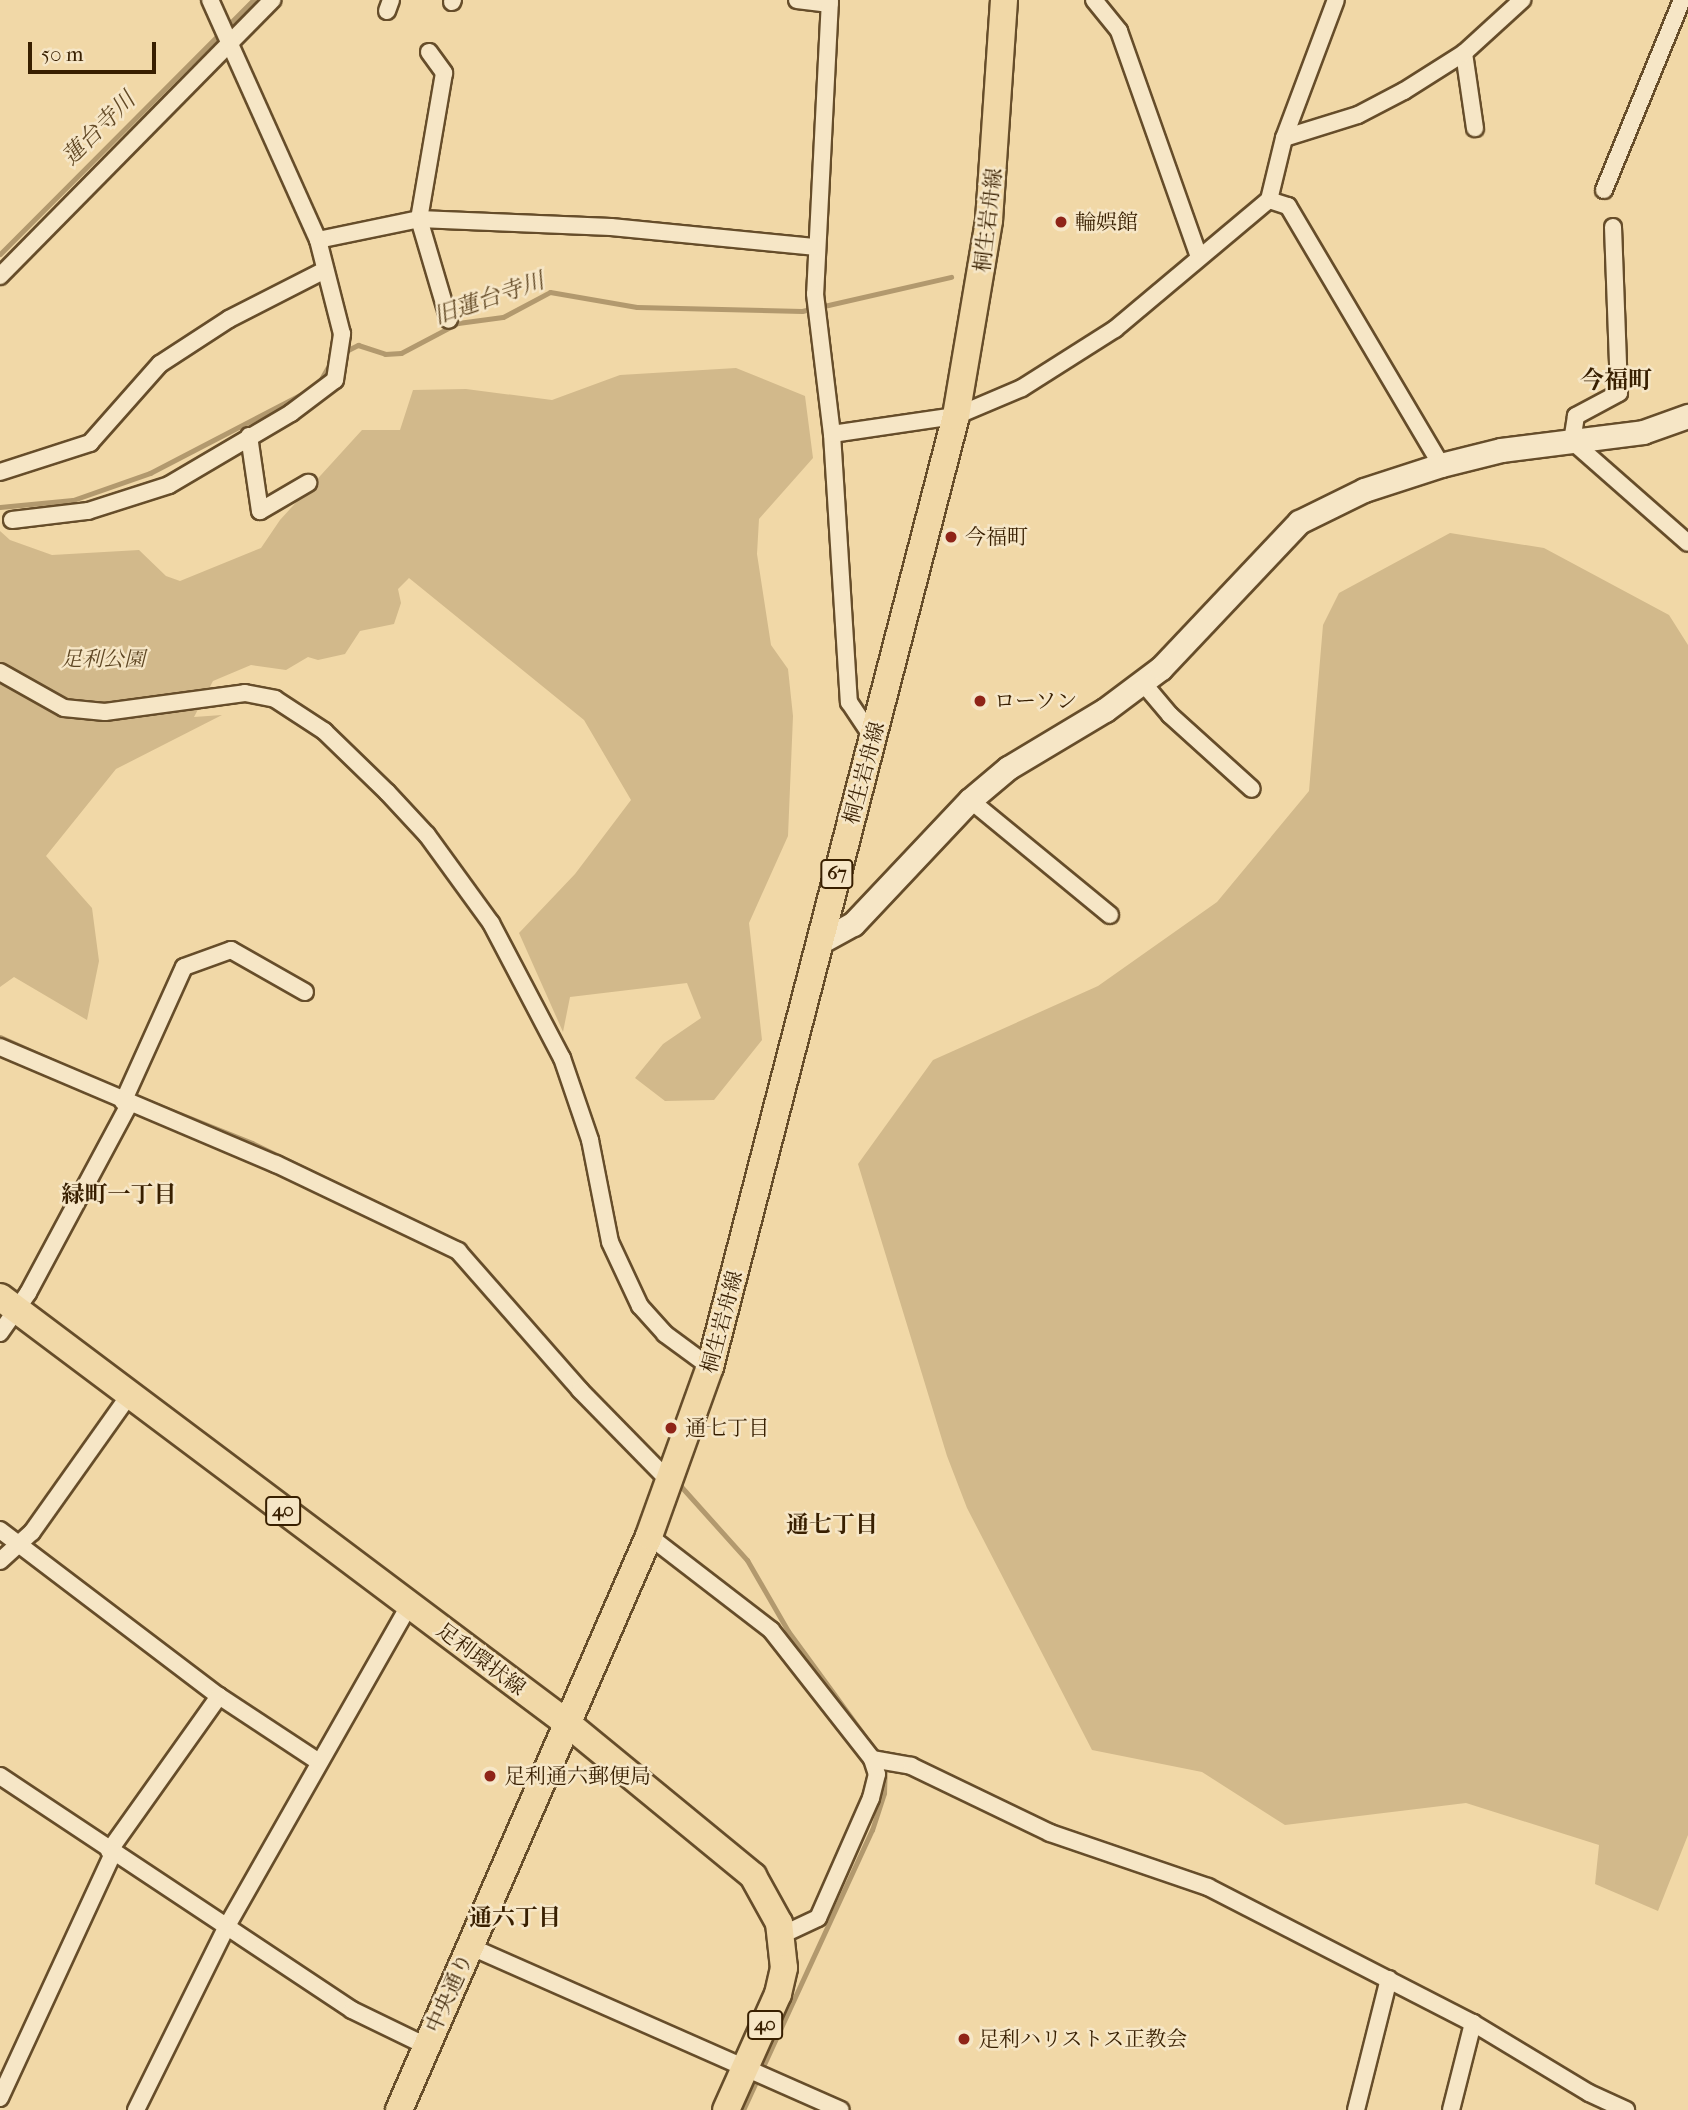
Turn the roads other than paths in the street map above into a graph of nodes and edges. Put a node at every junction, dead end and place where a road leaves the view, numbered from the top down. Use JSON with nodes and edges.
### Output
{"nodes":[{"id":1,"x":210,"y":0,"type":"edge"},
{"id":2,"x":272,"y":0,"type":"edge"},
{"id":3,"x":797,"y":0,"type":"edge"},
{"id":4,"x":1004,"y":0,"type":"edge"},
{"id":5,"x":1094,"y":0,"type":"edge"},
{"id":6,"x":1336,"y":0,"type":"edge"},
{"id":7,"x":1522,"y":0,"type":"edge"},
{"id":8,"x":1682,"y":0,"type":"edge"},
{"id":9,"x":830,"y":2,"type":"edge"},
{"id":10,"x":229,"y":38,"type":"junction"},
{"id":11,"x":429,"y":52,"type":"dead end"},
{"id":12,"x":1464,"y":53,"type":"junction"},
{"id":13,"x":1475,"y":128,"type":"dead end"},
{"id":14,"x":1284,"y":138,"type":"junction"},
{"id":15,"x":1604,"y":190,"type":"dead end"},
{"id":16,"x":1269,"y":200,"type":"junction"},
{"id":17,"x":419,"y":219,"type":"junction"},
{"id":18,"x":1613,"y":227,"type":"dead end"},
{"id":19,"x":318,"y":240,"type":"junction"},
{"id":20,"x":814,"y":247,"type":"junction"},
{"id":21,"x":1199,"y":257,"type":"junction"},
{"id":22,"x":325,"y":270,"type":"junction"},
{"id":23,"x":0,"y":276,"type":"edge"},
{"id":24,"x":449,"y":320,"type":"dead end"},
{"id":25,"x":956,"y":415,"type":"junction"},
{"id":26,"x":1688,"y":416,"type":"edge"},
{"id":27,"x":832,"y":434,"type":"junction"},
{"id":28,"x":249,"y":436,"type":"junction"},
{"id":29,"x":1572,"y":441,"type":"junction"},
{"id":30,"x":1441,"y":465,"type":"junction"},
{"id":31,"x":0,"y":472,"type":"edge"},
{"id":32,"x":308,"y":483,"type":"dead end"},
{"id":33,"x":12,"y":520,"type":"dead end"},
{"id":34,"x":1688,"y":542,"type":"edge"},
{"id":35,"x":0,"y":672,"type":"edge"},
{"id":36,"x":1143,"y":683,"type":"junction"},
{"id":37,"x":873,"y":738,"type":"junction"},
{"id":38,"x":1252,"y":789,"type":"dead end"},
{"id":39,"x":970,"y":800,"type":"junction"},
{"id":40,"x":1110,"y":915,"type":"dead end"},
{"id":41,"x":820,"y":942,"type":"junction"},
{"id":42,"x":305,"y":992,"type":"dead end"},
{"id":43,"x":0,"y":1047,"type":"edge"},
{"id":44,"x":127,"y":1098,"type":"junction"},
{"id":45,"x":7,"y":1302,"type":"edge"},
{"id":46,"x":0,"y":1333,"type":"edge"},
{"id":47,"x":710,"y":1367,"type":"junction"},
{"id":48,"x":128,"y":1396,"type":"junction"},
{"id":49,"x":670,"y":1482,"type":"junction"},
{"id":50,"x":0,"y":1530,"type":"edge"},
{"id":51,"x":649,"y":1536,"type":"junction"},
{"id":52,"x":19,"y":1541,"type":"junction"},
{"id":53,"x":0,"y":1561,"type":"edge"},
{"id":54,"x":409,"y":1605,"type":"junction"},
{"id":55,"x":219,"y":1696,"type":"junction"},
{"id":56,"x":567,"y":1723,"type":"junction"},
{"id":57,"x":872,"y":1759,"type":"junction"},
{"id":58,"x":319,"y":1762,"type":"junction"},
{"id":59,"x":0,"y":1776,"type":"edge"},
{"id":60,"x":111,"y":1852,"type":"junction"},
{"id":61,"x":227,"y":1926,"type":"junction"},
{"id":62,"x":782,"y":1935,"type":"junction"},
{"id":63,"x":469,"y":1946,"type":"junction"},
{"id":64,"x":1389,"y":1979,"type":"junction"},
{"id":65,"x":1473,"y":2023,"type":"junction"},
{"id":66,"x":426,"y":2046,"type":"junction"},
{"id":67,"x":746,"y":2067,"type":"junction"},
{"id":68,"x":0,"y":2098,"type":"edge"},
{"id":69,"x":136,"y":2110,"type":"edge"},
{"id":70,"x":399,"y":2110,"type":"edge"},
{"id":71,"x":726,"y":2110,"type":"edge"},
{"id":72,"x":840,"y":2110,"type":"edge"},
{"id":73,"x":1356,"y":2110,"type":"edge"},
{"id":74,"x":1451,"y":2110,"type":"edge"},
{"id":75,"x":1626,"y":2110,"type":"edge"}],
"edges":[{"from":1,"to":10,"type":"street"},
{"from":2,"to":10,"type":"street"},
{"from":3,"to":9,"type":"street"},
{"from":4,"to":25,"type":"main road","name":"桐生岩舟線","number":"67"},
{"from":5,"to":21,"type":"street"},
{"from":6,"to":14,"type":"street"},
{"from":7,"to":12,"type":"street"},
{"from":8,"to":15,"type":"street"},
{"from":9,"to":20,"type":"street"},
{"from":10,"to":19,"type":"street"},
{"from":10,"to":23,"type":"street"},
{"from":11,"to":17,"type":"street"},
{"from":12,"to":13,"type":"street"},
{"from":12,"to":14,"type":"street"},
{"from":14,"to":16,"type":"street"},
{"from":16,"to":21,"type":"street"},
{"from":16,"to":30,"type":"street"},
{"from":17,"to":19,"type":"street"},
{"from":17,"to":20,"type":"street"},
{"from":17,"to":24,"type":"street"},
{"from":18,"to":29,"type":"street"},
{"from":19,"to":22,"type":"street"},
{"from":20,"to":27,"type":"street"},
{"from":21,"to":25,"type":"street"},
{"from":22,"to":28,"type":"street"},
{"from":22,"to":31,"type":"street"},
{"from":25,"to":27,"type":"street"},
{"from":25,"to":37,"type":"main road","name":"桐生岩舟線","number":"67"},
{"from":26,"to":29,"type":"street"},
{"from":27,"to":37,"type":"street"},
{"from":28,"to":32,"type":"street"},
{"from":28,"to":33,"type":"street"},
{"from":29,"to":30,"type":"street"},
{"from":29,"to":34,"type":"street"},
{"from":30,"to":36,"type":"street"},
{"from":35,"to":47,"type":"street"},
{"from":36,"to":38,"type":"street"},
{"from":36,"to":39,"type":"street"},
{"from":37,"to":41,"type":"main road","name":"桐生岩舟線","number":"67"},
{"from":39,"to":40,"type":"street"},
{"from":39,"to":41,"type":"street"},
{"from":41,"to":47,"type":"main road","name":"桐生岩舟線","number":"67"},
{"from":42,"to":44,"type":"street"},
{"from":43,"to":44,"type":"street"},
{"from":44,"to":45,"type":"street"},
{"from":44,"to":49,"type":"street"},
{"from":45,"to":46,"type":"street"},
{"from":45,"to":48,"type":"main road","name":"足利環状線","number":"40"},
{"from":47,"to":49,"type":"main road","name":"桐生岩舟線","number":"67"},
{"from":48,"to":52,"type":"street"},
{"from":48,"to":54,"type":"main road","name":"足利環状線","number":"40"},
{"from":49,"to":51,"type":"main road","name":"桐生岩舟線","number":"67"},
{"from":50,"to":52,"type":"street"},
{"from":51,"to":56,"type":"main road","name":"桐生岩舟線","number":"67"},
{"from":51,"to":57,"type":"street"},
{"from":52,"to":53,"type":"street"},
{"from":52,"to":55,"type":"street"},
{"from":54,"to":56,"type":"main road","name":"足利環状線","number":"40"},
{"from":54,"to":58,"type":"street"},
{"from":55,"to":58,"type":"street"},
{"from":55,"to":60,"type":"street"},
{"from":56,"to":62,"type":"main road","name":"足利環状線","number":"40"},
{"from":56,"to":63,"type":"main road","name":"中央通り","number":"67"},
{"from":57,"to":62,"type":"street"},
{"from":57,"to":64,"type":"street"},
{"from":58,"to":61,"type":"street"},
{"from":59,"to":60,"type":"street"},
{"from":60,"to":61,"type":"street"},
{"from":60,"to":68,"type":"street"},
{"from":61,"to":66,"type":"street"},
{"from":61,"to":69,"type":"street"},
{"from":62,"to":67,"type":"main road","name":"足利環状線","number":"40"},
{"from":63,"to":66,"type":"main road","name":"中央通り","number":"67"},
{"from":63,"to":67,"type":"street"},
{"from":64,"to":65,"type":"street"},
{"from":64,"to":73,"type":"street"},
{"from":65,"to":74,"type":"street"},
{"from":65,"to":75,"type":"street"},
{"from":66,"to":70,"type":"main road","name":"中央通り","number":"67"},
{"from":67,"to":71,"type":"main road","name":"足利環状線","number":"40"},
{"from":67,"to":72,"type":"street"}]}
